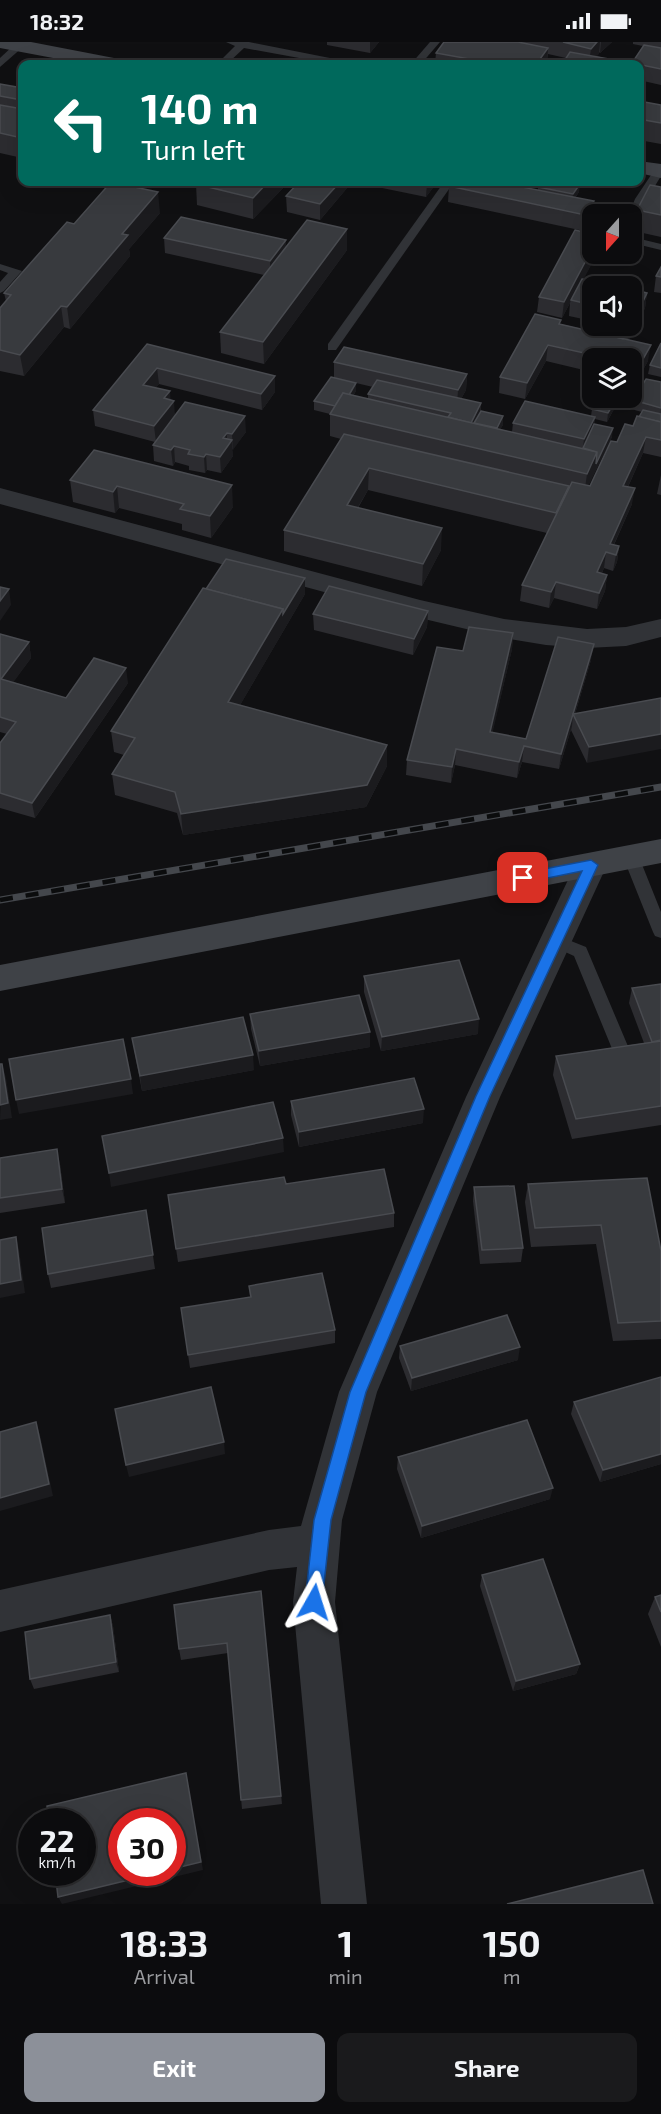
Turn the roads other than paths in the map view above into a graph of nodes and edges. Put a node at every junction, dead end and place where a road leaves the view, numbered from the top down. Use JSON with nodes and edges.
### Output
{"nodes":[{"id":1,"x":435,"y":42,"type":"edge"},
{"id":2,"x":239,"y":43,"type":"edge"},
{"id":3,"x":10,"y":44,"type":"edge"},
{"id":4,"x":93,"y":60,"type":"edge"},
{"id":5,"x":225,"y":60,"type":"edge"},
{"id":6,"x":325,"y":60,"type":"edge"},
{"id":7,"x":419,"y":60,"type":"edge"},
{"id":8,"x":0,"y":64,"type":"edge"},
{"id":9,"x":653,"y":170,"type":"edge"},
{"id":10,"x":446,"y":186,"type":"edge"},
{"id":11,"x":639,"y":204,"type":"edge"},
{"id":12,"x":642,"y":242,"type":"edge"},
{"id":13,"x":661,"y":247,"type":"edge"},
{"id":14,"x":0,"y":267,"type":"edge"},
{"id":15,"x":0,"y":289,"type":"edge"},
{"id":16,"x":332,"y":347,"type":"dead end"},
{"id":17,"x":0,"y":496,"type":"edge"},
{"id":18,"x":661,"y":628,"type":"edge"},
{"id":19,"x":646,"y":854,"type":"edge"},
{"id":20,"x":591,"y":865,"type":"junction"},
{"id":21,"x":661,"y":932,"type":"edge"},
{"id":22,"x":556,"y":941,"type":"junction"},
{"id":23,"x":0,"y":978,"type":"edge"},
{"id":24,"x":621,"y":1051,"type":"edge"},
{"id":25,"x":320,"y":1544,"type":"junction"},
{"id":26,"x":0,"y":1611,"type":"edge"},
{"id":27,"x":344,"y":1904,"type":"edge"}],
"edges":[{"from":1,"to":7,"type":"lane"},
{"from":2,"to":5,"type":"lane"},
{"from":2,"to":6,"type":"lane"},
{"from":3,"to":4,"type":"main road"},
{"from":3,"to":8,"type":"lane"},
{"from":9,"to":11,"type":"lane"},
{"from":10,"to":16,"type":"lane"},
{"from":12,"to":13,"type":"lane"},
{"from":14,"to":15,"type":"lane"},
{"from":17,"to":18,"type":"street"},
{"from":19,"to":20,"type":"main road"},
{"from":19,"to":21,"type":"lane"},
{"from":20,"to":22,"type":"street"},
{"from":20,"to":23,"type":"main road"},
{"from":22,"to":24,"type":"lane"},
{"from":22,"to":25,"type":"street"},
{"from":25,"to":26,"type":"street"},
{"from":25,"to":27,"type":"street"}]}
